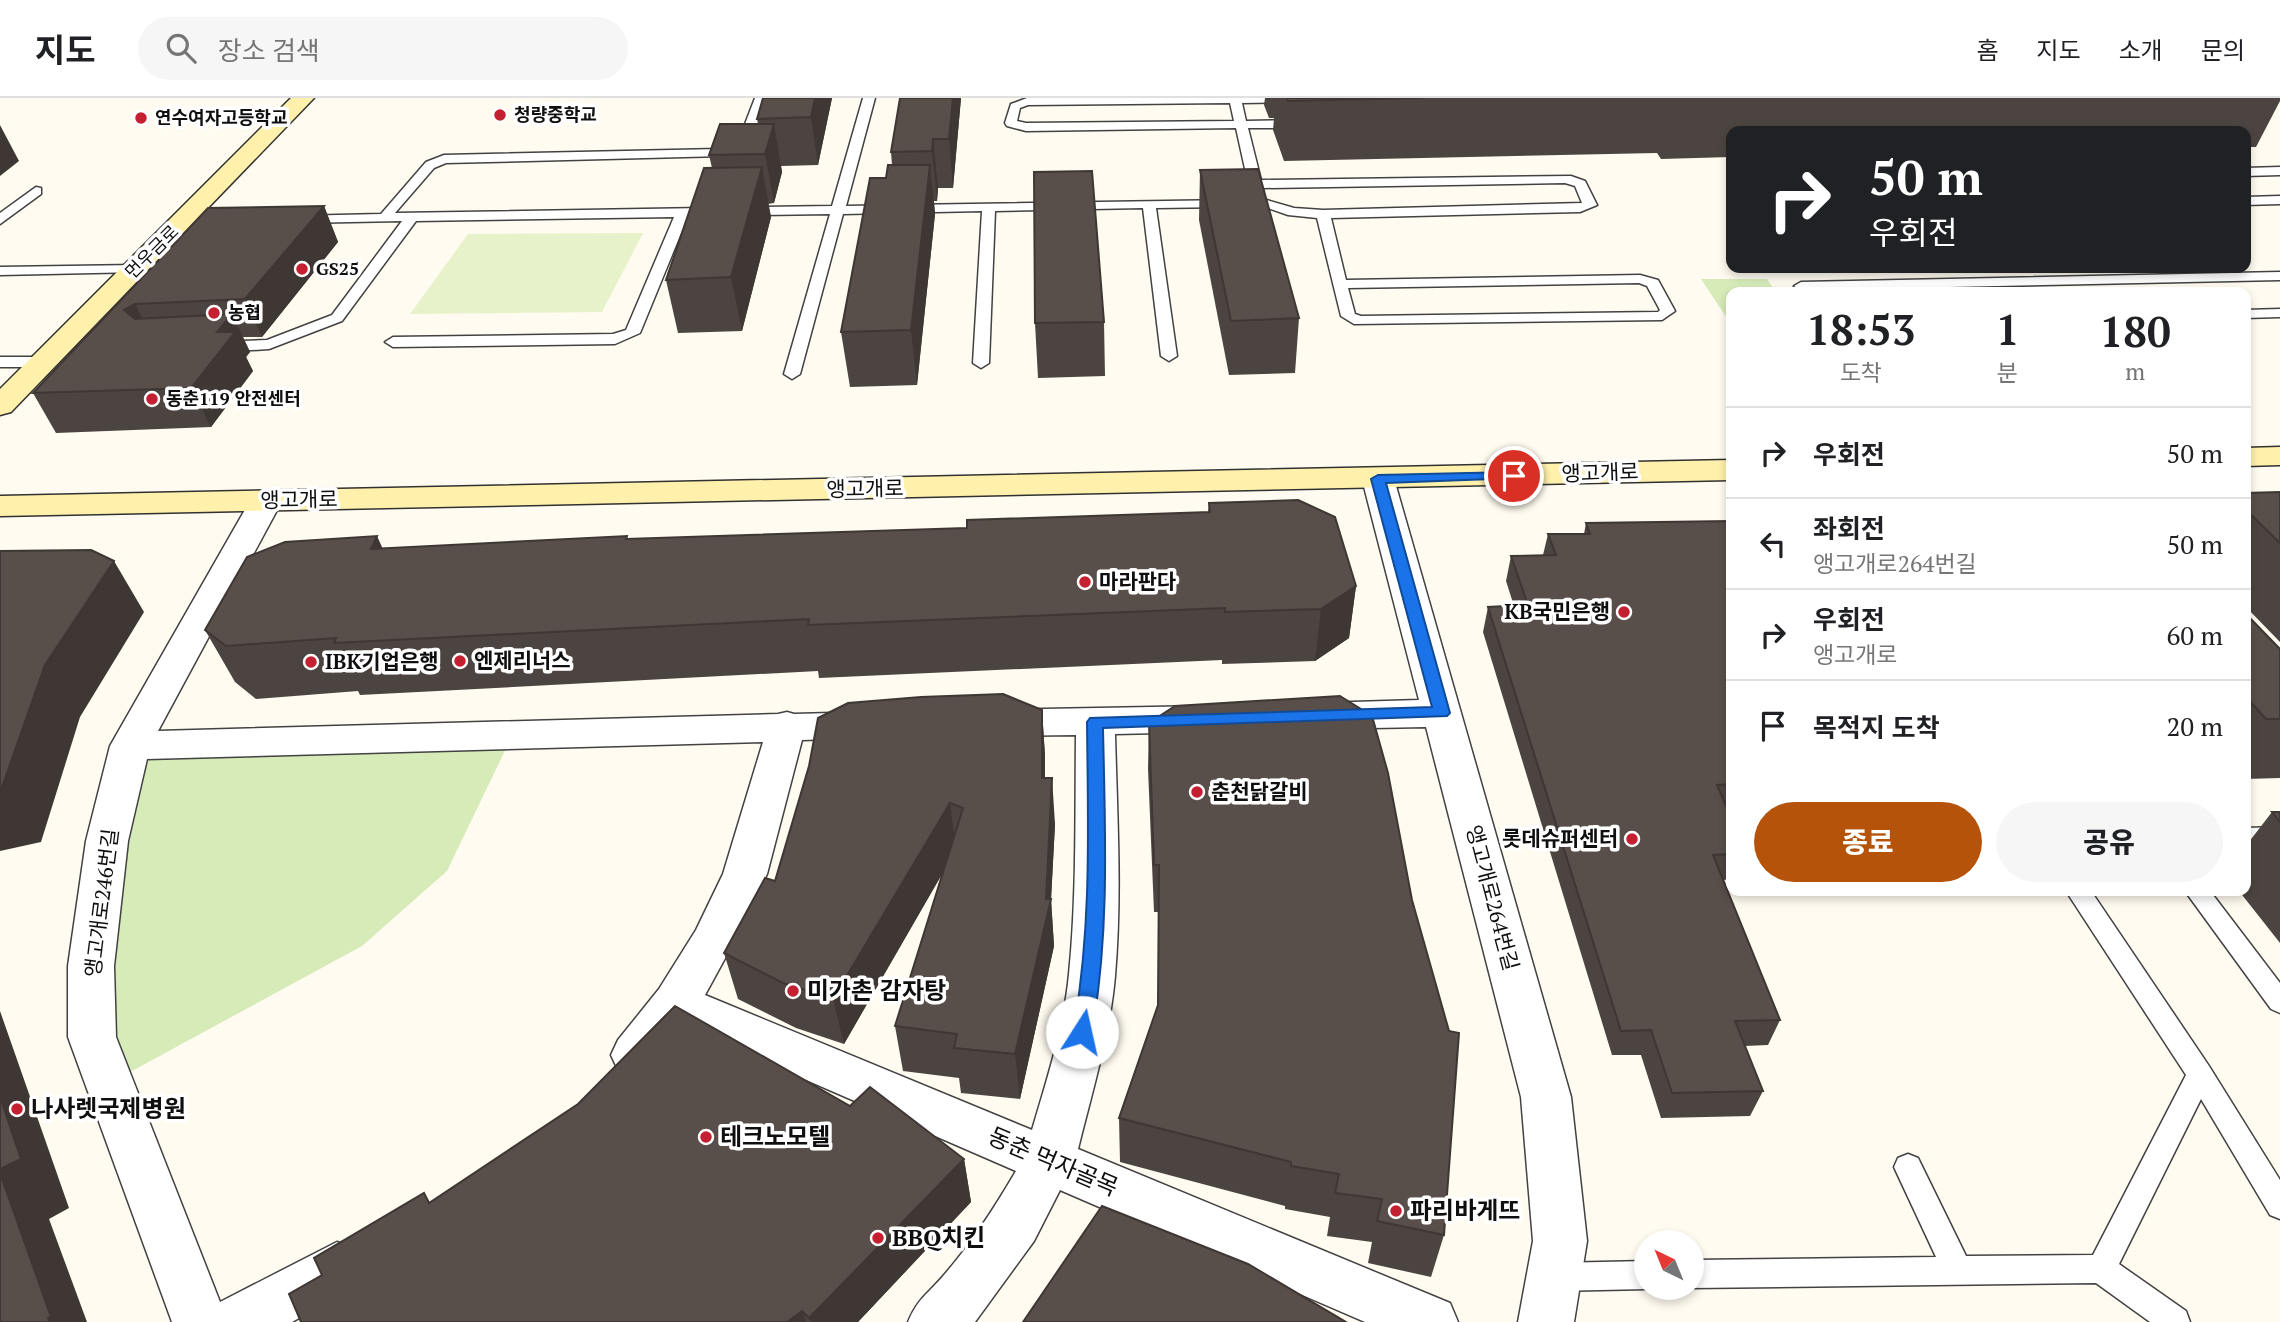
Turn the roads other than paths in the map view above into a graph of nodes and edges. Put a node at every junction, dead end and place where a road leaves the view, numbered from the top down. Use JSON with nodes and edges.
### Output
{"nodes":[{"id":1,"x":303,"y":98,"type":"edge"},
{"id":2,"x":761,"y":98,"type":"edge"},
{"id":3,"x":869,"y":98,"type":"edge"},
{"id":4,"x":1235,"y":99,"type":"edge"},
{"id":5,"x":1302,"y":99,"type":"edge"},
{"id":6,"x":1309,"y":124,"type":"dead end"},
{"id":7,"x":1241,"y":125,"type":"junction"},
{"id":8,"x":2280,"y":171,"type":"edge"},
{"id":9,"x":2251,"y":172,"type":"edge"},
{"id":10,"x":1255,"y":184,"type":"junction"},
{"id":11,"x":36,"y":191,"type":"dead end"},
{"id":12,"x":1249,"y":199,"type":"junction"},
{"id":13,"x":2280,"y":200,"type":"edge"},
{"id":14,"x":2251,"y":201,"type":"edge"},
{"id":15,"x":1149,"y":204,"type":"junction"},
{"id":16,"x":989,"y":207,"type":"junction"},
{"id":17,"x":838,"y":210,"type":"junction"},
{"id":18,"x":683,"y":212,"type":"junction"},
{"id":19,"x":1323,"y":214,"type":"junction"},
{"id":20,"x":412,"y":217,"type":"junction"},
{"id":21,"x":384,"y":218,"type":"junction"},
{"id":22,"x":290,"y":219,"type":"edge"},
{"id":23,"x":0,"y":220,"type":"edge"},
{"id":24,"x":136,"y":269,"type":"junction"},
{"id":25,"x":0,"y":271,"type":"edge"},
{"id":26,"x":2114,"y":273,"type":"edge"},
{"id":27,"x":2280,"y":276,"type":"edge"},
{"id":28,"x":2122,"y":280,"type":"junction"},
{"id":29,"x":1340,"y":284,"type":"junction"},
{"id":30,"x":1801,"y":286,"type":"dead end"},
{"id":31,"x":1870,"y":287,"type":"edge"},
{"id":32,"x":1961,"y":287,"type":"edge"},
{"id":33,"x":2130,"y":287,"type":"edge"},
{"id":34,"x":2280,"y":313,"type":"edge"},
{"id":35,"x":2251,"y":314,"type":"edge"},
{"id":36,"x":393,"y":342,"type":"dead end"},
{"id":37,"x":204,"y":347,"type":"edge"},
{"id":38,"x":1169,"y":356,"type":"dead end"},
{"id":39,"x":0,"y":362,"type":"edge"},
{"id":40,"x":43,"y":362,"type":"junction"},
{"id":41,"x":982,"y":363,"type":"dead end"},
{"id":42,"x":792,"y":374,"type":"dead end"},
{"id":43,"x":4,"y":398,"type":"edge"},
{"id":44,"x":2280,"y":456,"type":"edge"},
{"id":45,"x":2251,"y":457,"type":"edge"},
{"id":46,"x":1726,"y":470,"type":"edge"},
{"id":47,"x":1378,"y":479,"type":"junction"},
{"id":48,"x":266,"y":501,"type":"junction"},
{"id":49,"x":0,"y":506,"type":"edge"},
{"id":50,"x":1442,"y":713,"type":"junction"},
{"id":51,"x":1289,"y":717,"type":"edge"},
{"id":52,"x":1248,"y":718,"type":"edge"},
{"id":53,"x":1095,"y":722,"type":"junction"},
{"id":54,"x":908,"y":724,"type":"edge"},
{"id":55,"x":961,"y":724,"type":"edge"},
{"id":56,"x":787,"y":725,"type":"junction"},
{"id":57,"x":130,"y":746,"type":"junction"},
{"id":58,"x":2280,"y":836,"type":"edge"},
{"id":59,"x":2251,"y":837,"type":"edge"},
{"id":60,"x":2081,"y":896,"type":"edge"},
{"id":61,"x":2201,"y":896,"type":"edge"},
{"id":62,"x":2280,"y":1002,"type":"edge"},
{"id":63,"x":676,"y":1003,"type":"junction"},
{"id":64,"x":2200,"y":1074,"type":"junction"},
{"id":65,"x":600,"y":1089,"type":"edge"},
{"id":66,"x":1049,"y":1160,"type":"junction"},
{"id":67,"x":1908,"y":1167,"type":"dead end"},
{"id":68,"x":2280,"y":1206,"type":"edge"},
{"id":69,"x":379,"y":1245,"type":"edge"},
{"id":70,"x":1957,"y":1269,"type":"junction"},
{"id":71,"x":2101,"y":1269,"type":"junction"},
{"id":72,"x":1704,"y":1274,"type":"edge"},
{"id":73,"x":1634,"y":1275,"type":"edge"},
{"id":74,"x":1554,"y":1277,"type":"junction"},
{"id":75,"x":200,"y":1322,"type":"edge"},
{"id":76,"x":238,"y":1322,"type":"edge"},
{"id":77,"x":936,"y":1322,"type":"edge"},
{"id":78,"x":1430,"y":1322,"type":"edge"},
{"id":79,"x":1546,"y":1322,"type":"edge"},
{"id":80,"x":2175,"y":1322,"type":"edge"}],
"edges":[{"from":1,"to":24,"type":"street","name":"먼우금로"},
{"from":2,"to":21,"type":"lane"},
{"from":3,"to":17,"type":"lane"},
{"from":4,"to":5,"type":"lane"},
{"from":4,"to":7,"type":"lane"},
{"from":4,"to":7,"type":"lane"},
{"from":6,"to":7,"type":"lane"},
{"from":7,"to":10,"type":"lane"},
{"from":8,"to":9,"type":"lane"},
{"from":10,"to":12,"type":"lane"},
{"from":10,"to":19,"type":"lane"},
{"from":11,"to":23,"type":"lane"},
{"from":12,"to":15,"type":"lane"},
{"from":12,"to":19,"type":"lane"},
{"from":13,"to":14,"type":"lane"},
{"from":15,"to":16,"type":"lane"},
{"from":15,"to":38,"type":"lane"},
{"from":16,"to":17,"type":"lane"},
{"from":16,"to":41,"type":"lane"},
{"from":17,"to":18,"type":"lane"},
{"from":17,"to":42,"type":"lane"},
{"from":18,"to":20,"type":"lane"},
{"from":18,"to":36,"type":"lane"},
{"from":19,"to":29,"type":"lane"},
{"from":20,"to":21,"type":"lane"},
{"from":20,"to":37,"type":"lane"},
{"from":21,"to":22,"type":"lane"},
{"from":24,"to":25,"type":"lane"},
{"from":24,"to":40,"type":"street","name":"먼우금로"},
{"from":26,"to":28,"type":"lane"},
{"from":27,"to":28,"type":"lane"},
{"from":28,"to":32,"type":"lane"},
{"from":28,"to":33,"type":"lane"},
{"from":29,"to":29,"type":"lane"},
{"from":30,"to":31,"type":"lane"},
{"from":34,"to":35,"type":"lane"},
{"from":39,"to":40,"type":"lane"},
{"from":40,"to":43,"type":"street","name":"먼우금로"},
{"from":44,"to":45,"type":"street"},
{"from":46,"to":47,"type":"street","name":"앵고개로"},
{"from":47,"to":48,"type":"street","name":"앵고개로"},
{"from":47,"to":50,"type":"street","name":"앵고개로264번길"},
{"from":48,"to":49,"type":"street","name":"앵고개로"},
{"from":48,"to":57,"type":"street","name":"앵고개로246번길"},
{"from":50,"to":51,"type":"street"},
{"from":50,"to":74,"type":"street","name":"앵고개로264번길"},
{"from":52,"to":53,"type":"street"},
{"from":53,"to":55,"type":"street"},
{"from":53,"to":66,"type":"street"},
{"from":54,"to":56,"type":"street"},
{"from":56,"to":57,"type":"street"},
{"from":56,"to":63,"type":"street"},
{"from":57,"to":75,"type":"street","name":"앵고개로246번길"},
{"from":58,"to":59,"type":"lane"},
{"from":60,"to":64,"type":"lane"},
{"from":61,"to":62,"type":"lane"},
{"from":63,"to":65,"type":"street"},
{"from":63,"to":66,"type":"street","name":"동춘 먹자골목"},
{"from":64,"to":68,"type":"lane"},
{"from":64,"to":71,"type":"lane"},
{"from":66,"to":77,"type":"street"},
{"from":66,"to":78,"type":"street","name":"동춘 먹자골목"},
{"from":67,"to":70,"type":"lane"},
{"from":69,"to":76,"type":"street"},
{"from":70,"to":71,"type":"lane"},
{"from":70,"to":72,"type":"lane"},
{"from":71,"to":80,"type":"lane"},
{"from":73,"to":74,"type":"lane"},
{"from":74,"to":79,"type":"street","name":"앵고개로264번길"}]}
